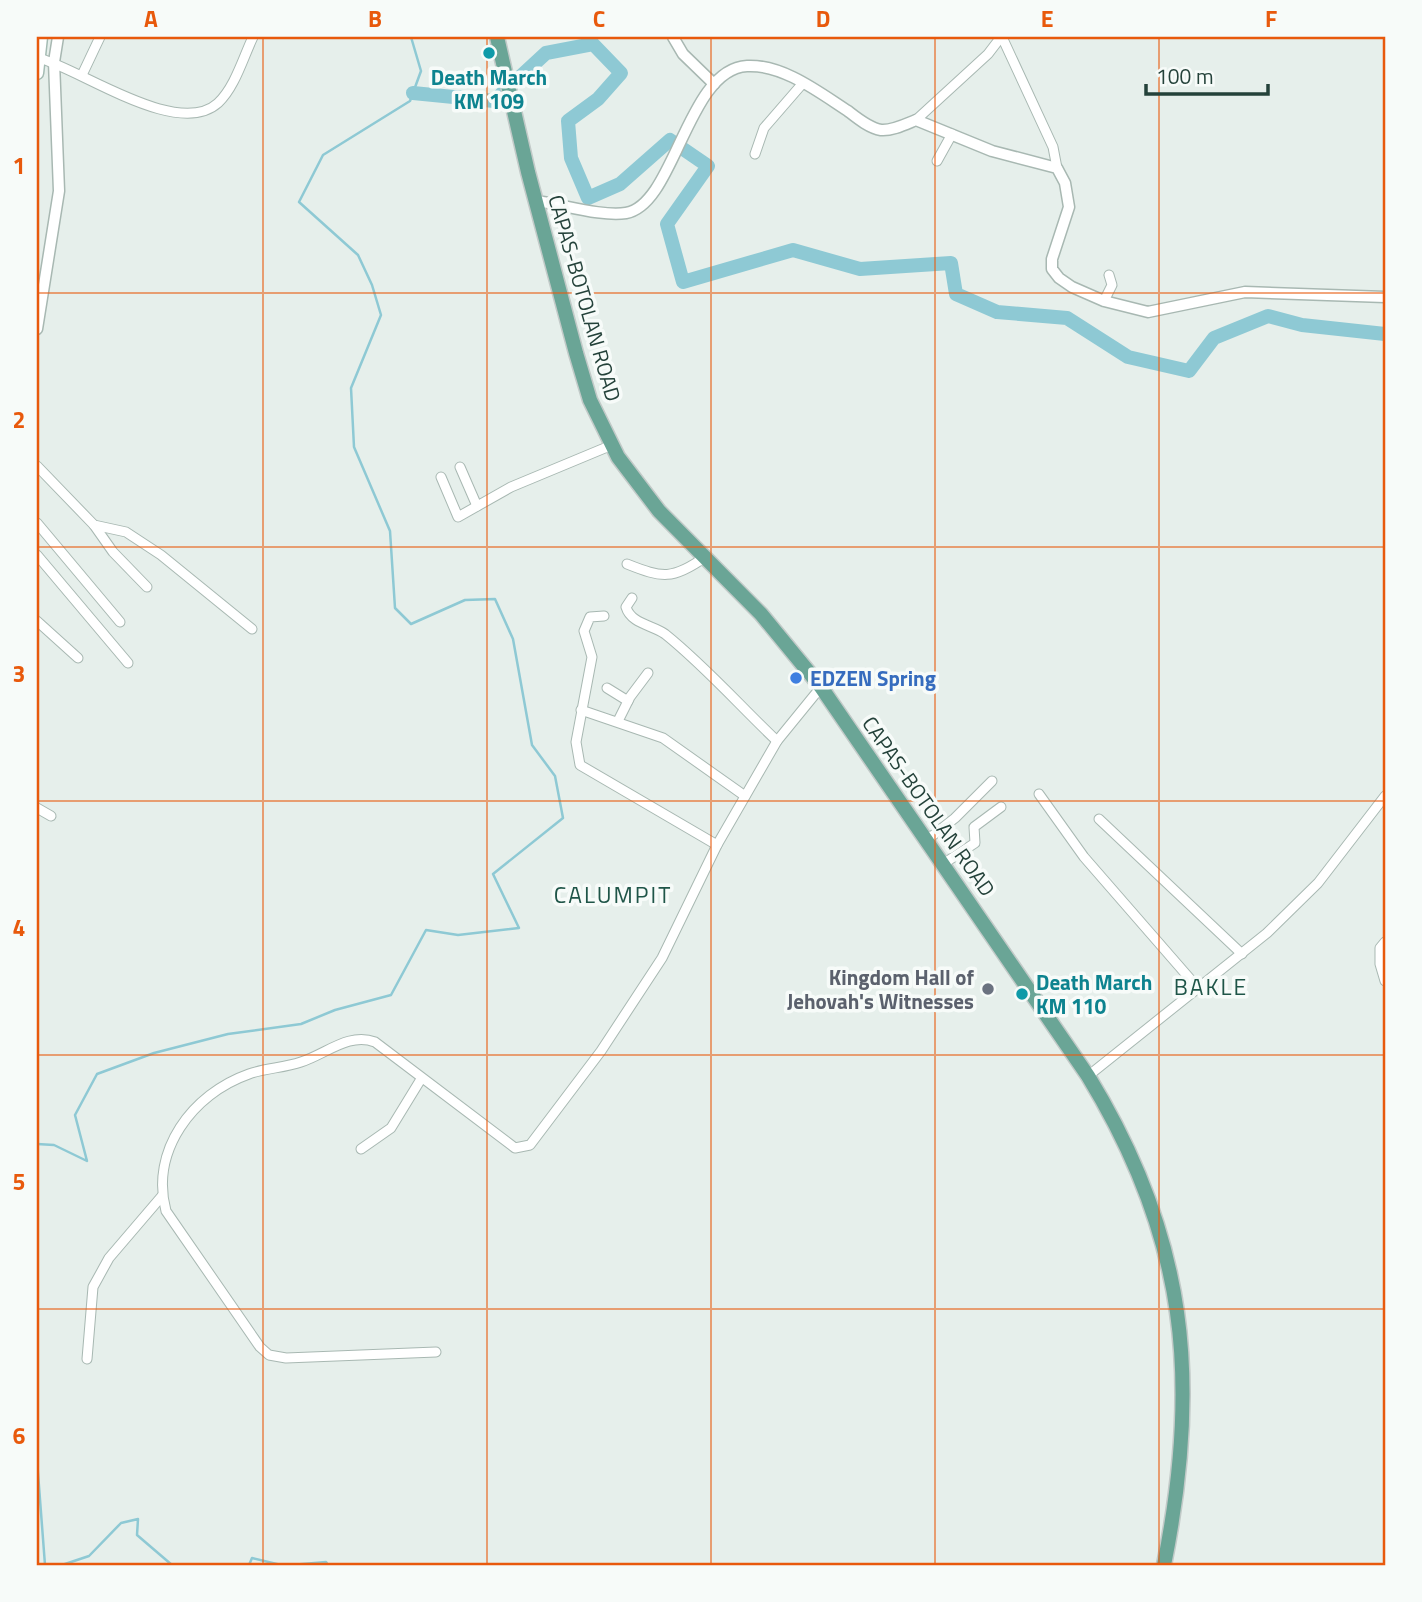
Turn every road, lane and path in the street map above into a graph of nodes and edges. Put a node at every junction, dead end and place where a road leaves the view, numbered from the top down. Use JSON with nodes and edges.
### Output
{"nodes":[{"id":1,"x":41,"y":37,"type":"edge"},
{"id":2,"x":58,"y":37,"type":"edge"},
{"id":3,"x":100,"y":37,"type":"edge"},
{"id":4,"x":253,"y":37,"type":"edge"},
{"id":5,"x":497,"y":37,"type":"edge"},
{"id":6,"x":673,"y":37,"type":"edge"},
{"id":7,"x":1002,"y":37,"type":"edge"},
{"id":8,"x":39,"y":58,"type":"junction"},
{"id":9,"x":54,"y":62,"type":"junction"},
{"id":10,"x":37,"y":74,"type":"edge"},
{"id":11,"x":82,"y":75,"type":"junction"},
{"id":12,"x":803,"y":83,"type":"junction"},
{"id":13,"x":714,"y":84,"type":"junction"},
{"id":14,"x":916,"y":120,"type":"junction"},
{"id":15,"x":952,"y":134,"type":"junction"},
{"id":16,"x":755,"y":154,"type":"dead end"},
{"id":17,"x":937,"y":161,"type":"dead end"},
{"id":18,"x":1057,"y":168,"type":"junction"},
{"id":19,"x":536,"y":201,"type":"junction"},
{"id":20,"x":1109,"y":275,"type":"dead end"},
{"id":21,"x":1385,"y":297,"type":"edge"},
{"id":22,"x":1104,"y":301,"type":"junction"},
{"id":23,"x":37,"y":329,"type":"edge"},
{"id":24,"x":612,"y":445,"type":"junction"},
{"id":25,"x":37,"y":466,"type":"edge"},
{"id":26,"x":460,"y":467,"type":"dead end"},
{"id":27,"x":441,"y":477,"type":"dead end"},
{"id":28,"x":477,"y":506,"type":"junction"},
{"id":29,"x":37,"y":523,"type":"edge"},
{"id":30,"x":94,"y":525,"type":"junction"},
{"id":31,"x":37,"y":555,"type":"edge"},
{"id":32,"x":705,"y":557,"type":"junction"},
{"id":33,"x":627,"y":564,"type":"dead end"},
{"id":34,"x":147,"y":587,"type":"dead end"},
{"id":35,"x":632,"y":598,"type":"dead end"},
{"id":36,"x":604,"y":616,"type":"dead end"},
{"id":37,"x":37,"y":621,"type":"edge"},
{"id":38,"x":120,"y":622,"type":"dead end"},
{"id":39,"x":252,"y":629,"type":"dead end"},
{"id":40,"x":78,"y":658,"type":"dead end"},
{"id":41,"x":128,"y":663,"type":"dead end"},
{"id":42,"x":648,"y":673,"type":"dead end"},
{"id":43,"x":607,"y":688,"type":"dead end"},
{"id":44,"x":821,"y":688,"type":"junction"},
{"id":45,"x":628,"y":701,"type":"junction"},
{"id":46,"x":581,"y":710,"type":"junction"},
{"id":47,"x":618,"y":721,"type":"junction"},
{"id":48,"x":777,"y":741,"type":"junction"},
{"id":49,"x":992,"y":780,"type":"dead end"},
{"id":50,"x":1039,"y":794,"type":"dead end"},
{"id":51,"x":745,"y":796,"type":"junction"},
{"id":52,"x":1385,"y":796,"type":"edge"},
{"id":53,"x":1001,"y":807,"type":"dead end"},
{"id":54,"x":37,"y":808,"type":"edge"},
{"id":55,"x":51,"y":816,"type":"dead end"},
{"id":56,"x":1099,"y":819,"type":"dead end"},
{"id":57,"x":927,"y":840,"type":"junction"},
{"id":58,"x":717,"y":845,"type":"junction"},
{"id":59,"x":943,"y":864,"type":"junction"},
{"id":60,"x":1385,"y":942,"type":"edge"},
{"id":61,"x":1242,"y":954,"type":"junction"},
{"id":62,"x":1385,"y":981,"type":"edge"},
{"id":63,"x":1198,"y":988,"type":"junction"},
{"id":64,"x":1088,"y":1076,"type":"junction"},
{"id":65,"x":421,"y":1079,"type":"junction"},
{"id":66,"x":361,"y":1149,"type":"dead end"},
{"id":67,"x":162,"y":1196,"type":"junction"},
{"id":68,"x":436,"y":1352,"type":"dead end"},
{"id":69,"x":87,"y":1359,"type":"dead end"},
{"id":70,"x":1164,"y":1565,"type":"edge"}],
"edges":[{"from":1,"to":8,"type":"main road"},
{"from":2,"to":9,"type":"street"},
{"from":3,"to":11,"type":"street"},
{"from":4,"to":11,"type":"street"},
{"from":5,"to":19,"type":"main road","name":"CAPAS-BOTOLAN ROAD"},
{"from":6,"to":13,"type":"street"},
{"from":7,"to":14,"type":"street"},
{"from":7,"to":18,"type":"street"},
{"from":8,"to":9,"type":"street"},
{"from":8,"to":10,"type":"main road"},
{"from":9,"to":11,"type":"street"},
{"from":9,"to":23,"type":"street"},
{"from":12,"to":13,"type":"street"},
{"from":12,"to":14,"type":"street"},
{"from":12,"to":16,"type":"street"},
{"from":13,"to":19,"type":"street"},
{"from":14,"to":15,"type":"street"},
{"from":15,"to":17,"type":"street"},
{"from":15,"to":18,"type":"street"},
{"from":18,"to":22,"type":"street"},
{"from":19,"to":24,"type":"main road","name":"CAPAS-BOTOLAN ROAD"},
{"from":20,"to":22,"type":"street"},
{"from":21,"to":22,"type":"street"},
{"from":24,"to":28,"type":"street"},
{"from":24,"to":32,"type":"main road","name":"CAPAS-BOTOLAN ROAD"},
{"from":25,"to":30,"type":"street"},
{"from":26,"to":28,"type":"street"},
{"from":27,"to":28,"type":"street"},
{"from":29,"to":38,"type":"street"},
{"from":30,"to":34,"type":"street"},
{"from":30,"to":39,"type":"street"},
{"from":31,"to":41,"type":"street"},
{"from":32,"to":33,"type":"street"},
{"from":32,"to":44,"type":"main road","name":"CAPAS-BOTOLAN ROAD"},
{"from":35,"to":48,"type":"street"},
{"from":36,"to":46,"type":"street"},
{"from":37,"to":40,"type":"street"},
{"from":42,"to":45,"type":"street"},
{"from":43,"to":45,"type":"street"},
{"from":44,"to":48,"type":"street"},
{"from":44,"to":57,"type":"main road","name":"CAPAS-BOTOLAN ROAD"},
{"from":45,"to":47,"type":"street"},
{"from":46,"to":47,"type":"street"},
{"from":46,"to":58,"type":"street"},
{"from":47,"to":51,"type":"street"},
{"from":48,"to":51,"type":"street"},
{"from":49,"to":57,"type":"street"},
{"from":50,"to":63,"type":"street"},
{"from":51,"to":58,"type":"street"},
{"from":52,"to":61,"type":"street"},
{"from":53,"to":59,"type":"street"},
{"from":54,"to":55,"type":"street"},
{"from":56,"to":61,"type":"street"},
{"from":57,"to":59,"type":"main road","name":"CAPAS-BOTOLAN ROAD"},
{"from":58,"to":65,"type":"street"},
{"from":59,"to":64,"type":"main road","name":"CAPAS-BOTOLAN ROAD"},
{"from":60,"to":62,"type":"street"},
{"from":61,"to":63,"type":"street"},
{"from":63,"to":64,"type":"street"},
{"from":64,"to":70,"type":"main road","name":"CAPAS-BOTOLAN ROAD"},
{"from":65,"to":66,"type":"street"},
{"from":65,"to":67,"type":"street"},
{"from":67,"to":68,"type":"street"},
{"from":67,"to":69,"type":"street"}]}
